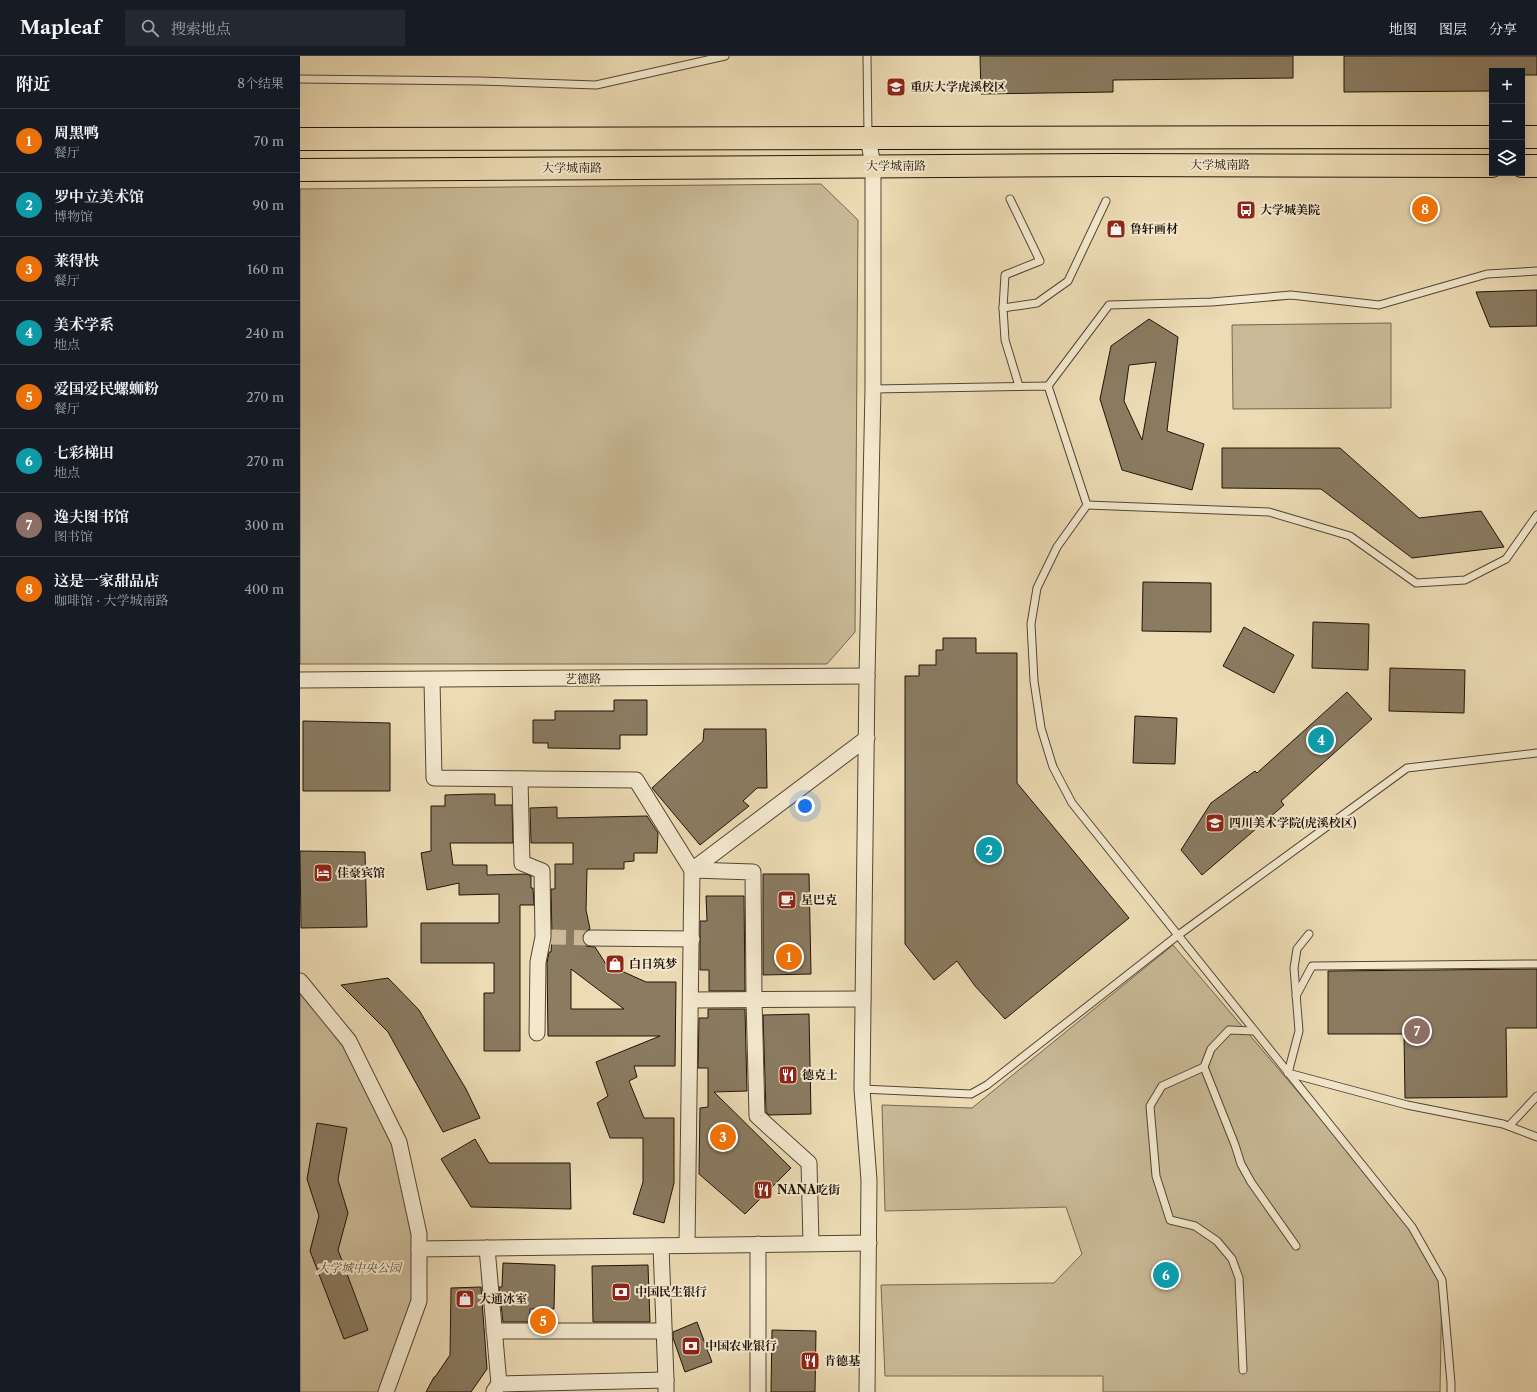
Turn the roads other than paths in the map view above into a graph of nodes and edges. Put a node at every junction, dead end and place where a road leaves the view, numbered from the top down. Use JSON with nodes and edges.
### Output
{"nodes":[{"id":1,"x":725,"y":56,"type":"edge"},
{"id":2,"x":867,"y":56,"type":"edge"},
{"id":3,"x":300,"y":79,"type":"edge"},
{"id":4,"x":1489,"y":137,"type":"edge"},
{"id":5,"x":1525,"y":137,"type":"edge"},
{"id":6,"x":1537,"y":137,"type":"edge"},
{"id":7,"x":868,"y":138,"type":"junction"},
{"id":8,"x":300,"y":139,"type":"edge"},
{"id":9,"x":873,"y":166,"type":"junction"},
{"id":10,"x":1489,"y":166,"type":"edge"},
{"id":11,"x":1525,"y":166,"type":"edge"},
{"id":12,"x":1537,"y":166,"type":"edge"},
{"id":13,"x":300,"y":170,"type":"edge"},
{"id":14,"x":1010,"y":199,"type":"dead end"},
{"id":15,"x":1106,"y":201,"type":"dead end"},
{"id":16,"x":1537,"y":270,"type":"edge"},
{"id":17,"x":1003,"y":308,"type":"junction"},
{"id":18,"x":1019,"y":386,"type":"junction"},
{"id":19,"x":1048,"y":386,"type":"junction"},
{"id":20,"x":872,"y":389,"type":"junction"},
{"id":21,"x":1087,"y":505,"type":"junction"},
{"id":22,"x":1537,"y":515,"type":"edge"},
{"id":23,"x":867,"y":676,"type":"junction"},
{"id":24,"x":300,"y":680,"type":"edge"},
{"id":25,"x":432,"y":680,"type":"junction"},
{"id":26,"x":867,"y":738,"type":"junction"},
{"id":27,"x":1537,"y":753,"type":"edge"},
{"id":28,"x":520,"y":779,"type":"junction"},
{"id":29,"x":692,"y":870,"type":"junction"},
{"id":30,"x":1309,"y":934,"type":"dead end"},
{"id":31,"x":1177,"y":936,"type":"junction"},
{"id":32,"x":591,"y":938,"type":"tunnel mouth"},
{"id":33,"x":692,"y":939,"type":"junction"},
{"id":34,"x":1537,"y":964,"type":"edge"},
{"id":35,"x":300,"y":981,"type":"edge"},
{"id":36,"x":1296,"y":996,"type":"junction"},
{"id":37,"x":754,"y":998,"type":"junction"},
{"id":38,"x":863,"y":999,"type":"junction"},
{"id":39,"x":691,"y":1000,"type":"junction"},
{"id":40,"x":1254,"y":1031,"type":"junction"},
{"id":41,"x":537,"y":1033,"type":"dead end"},
{"id":42,"x":1204,"y":1067,"type":"junction"},
{"id":43,"x":1288,"y":1073,"type":"junction"},
{"id":44,"x":862,"y":1089,"type":"junction"},
{"id":45,"x":1537,"y":1096,"type":"edge"},
{"id":46,"x":1509,"y":1126,"type":"junction"},
{"id":47,"x":1537,"y":1137,"type":"edge"},
{"id":48,"x":811,"y":1243,"type":"junction"},
{"id":49,"x":869,"y":1243,"type":"junction"},
{"id":50,"x":758,"y":1244,"type":"junction"},
{"id":51,"x":686,"y":1245,"type":"junction"},
{"id":52,"x":661,"y":1246,"type":"junction"},
{"id":53,"x":1296,"y":1246,"type":"dead end"},
{"id":54,"x":487,"y":1248,"type":"junction"},
{"id":55,"x":419,"y":1249,"type":"junction"},
{"id":56,"x":494,"y":1331,"type":"junction"},
{"id":57,"x":664,"y":1331,"type":"junction"},
{"id":58,"x":1243,"y":1370,"type":"dead end"},
{"id":59,"x":666,"y":1386,"type":"edge"},
{"id":60,"x":565,"y":1387,"type":"edge"},
{"id":61,"x":496,"y":1388,"type":"edge"},
{"id":62,"x":386,"y":1392,"type":"edge"},
{"id":63,"x":758,"y":1392,"type":"edge"},
{"id":64,"x":867,"y":1392,"type":"edge"},
{"id":65,"x":1451,"y":1392,"type":"edge"}],
"edges":[{"from":1,"to":3,"type":"lane"},
{"from":2,"to":7,"type":"lane"},
{"from":4,"to":7,"type":"main road"},
{"from":5,"to":6,"type":"main road"},
{"from":7,"to":8,"type":"main road"},
{"from":7,"to":9,"type":"street"},
{"from":9,"to":10,"type":"main road","name":"大学城南路"},
{"from":9,"to":13,"type":"main road","name":"大学城南路"},
{"from":9,"to":20,"type":"street"},
{"from":11,"to":12,"type":"main road"},
{"from":14,"to":17,"type":"lane"},
{"from":15,"to":17,"type":"lane"},
{"from":16,"to":19,"type":"lane"},
{"from":17,"to":18,"type":"lane"},
{"from":18,"to":19,"type":"lane"},
{"from":18,"to":20,"type":"lane"},
{"from":19,"to":21,"type":"lane"},
{"from":20,"to":23,"type":"street"},
{"from":21,"to":22,"type":"lane"},
{"from":21,"to":31,"type":"lane"},
{"from":23,"to":25,"type":"street","name":"艺德路"},
{"from":23,"to":26,"type":"street"},
{"from":24,"to":25,"type":"street","name":"艺德路"},
{"from":25,"to":28,"type":"street"},
{"from":26,"to":29,"type":"street"},
{"from":26,"to":38,"type":"street"},
{"from":27,"to":31,"type":"lane"},
{"from":28,"to":29,"type":"street"},
{"from":28,"to":41,"type":"street"},
{"from":29,"to":33,"type":"street"},
{"from":29,"to":37,"type":"street"},
{"from":30,"to":36,"type":"lane"},
{"from":31,"to":40,"type":"lane"},
{"from":31,"to":44,"type":"lane"},
{"from":32,"to":33,"type":"street"},
{"from":33,"to":39,"type":"street"},
{"from":34,"to":36,"type":"lane"},
{"from":35,"to":55,"type":"street"},
{"from":36,"to":43,"type":"lane"},
{"from":37,"to":38,"type":"street"},
{"from":37,"to":39,"type":"street"},
{"from":37,"to":48,"type":"street"},
{"from":38,"to":44,"type":"street"},
{"from":39,"to":51,"type":"street"},
{"from":40,"to":42,"type":"lane"},
{"from":40,"to":43,"type":"lane"},
{"from":42,"to":53,"type":"lane"},
{"from":42,"to":58,"type":"lane"},
{"from":43,"to":46,"type":"lane"},
{"from":43,"to":65,"type":"lane"},
{"from":44,"to":49,"type":"street"},
{"from":45,"to":46,"type":"lane"},
{"from":46,"to":47,"type":"lane"},
{"from":48,"to":49,"type":"street"},
{"from":48,"to":50,"type":"street"},
{"from":49,"to":64,"type":"street"},
{"from":50,"to":51,"type":"street"},
{"from":50,"to":63,"type":"street"},
{"from":51,"to":52,"type":"street"},
{"from":52,"to":54,"type":"street"},
{"from":52,"to":57,"type":"street"},
{"from":54,"to":55,"type":"street"},
{"from":54,"to":56,"type":"street"},
{"from":55,"to":62,"type":"street"},
{"from":56,"to":57,"type":"street"},
{"from":56,"to":61,"type":"street"},
{"from":57,"to":59,"type":"street"},
{"from":59,"to":60,"type":"street"},
{"from":60,"to":61,"type":"street"}]}
